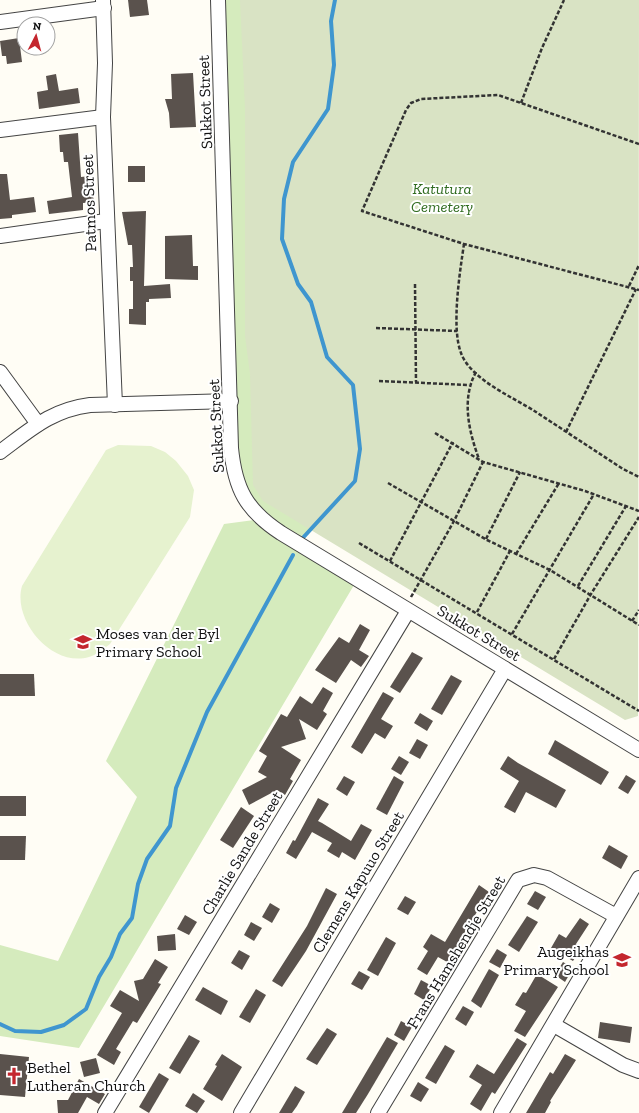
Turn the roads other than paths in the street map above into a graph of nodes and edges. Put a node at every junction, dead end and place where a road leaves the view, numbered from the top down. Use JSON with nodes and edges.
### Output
{"nodes":[{"id":1,"x":218,"y":0,"type":"edge"},
{"id":2,"x":103,"y":4,"type":"edge"},
{"id":3,"x":0,"y":22,"type":"edge"},
{"id":4,"x":103,"y":117,"type":"junction"},
{"id":5,"x":0,"y":130,"type":"edge"},
{"id":6,"x":106,"y":221,"type":"junction"},
{"id":7,"x":0,"y":236,"type":"edge"},
{"id":8,"x":0,"y":372,"type":"edge"},
{"id":9,"x":231,"y":401,"type":"junction"},
{"id":10,"x":115,"y":405,"type":"junction"},
{"id":11,"x":38,"y":424,"type":"junction"},
{"id":12,"x":0,"y":452,"type":"edge"},
{"id":13,"x":406,"y":610,"type":"junction"},
{"id":14,"x":505,"y":669,"type":"junction"},
{"id":15,"x":639,"y":750,"type":"edge"},
{"id":16,"x":639,"y":878,"type":"edge"},
{"id":17,"x":616,"y":916,"type":"junction"},
{"id":18,"x":554,"y":1025,"type":"junction"},
{"id":19,"x":639,"y":1071,"type":"edge"},
{"id":20,"x":105,"y":1113,"type":"edge"},
{"id":21,"x":241,"y":1113,"type":"edge"},
{"id":22,"x":378,"y":1113,"type":"edge"},
{"id":23,"x":501,"y":1113,"type":"edge"}],
"edges":[{"from":1,"to":9,"type":"street","name":"Sukkot Street"},
{"from":2,"to":3,"type":"street"},
{"from":2,"to":4,"type":"street","name":"Patmos Street"},
{"from":4,"to":5,"type":"street"},
{"from":4,"to":6,"type":"street","name":"Patmos Street"},
{"from":6,"to":7,"type":"street"},
{"from":6,"to":10,"type":"street","name":"Patmos Street"},
{"from":8,"to":11,"type":"street"},
{"from":9,"to":10,"type":"street"},
{"from":9,"to":13,"type":"street","name":"Sukkot Street"},
{"from":10,"to":11,"type":"street"},
{"from":11,"to":12,"type":"street"},
{"from":13,"to":14,"type":"street","name":"Sukkot Street"},
{"from":13,"to":20,"type":"street","name":"Charlie Sande Street"},
{"from":14,"to":15,"type":"street","name":"Sukkot Street"},
{"from":14,"to":21,"type":"street","name":"Clemens Kapuuo Street"},
{"from":16,"to":17,"type":"street"},
{"from":17,"to":18,"type":"street"},
{"from":17,"to":22,"type":"street","name":"Frans Hamshendje Street"},
{"from":18,"to":19,"type":"street"},
{"from":18,"to":23,"type":"street"}]}
